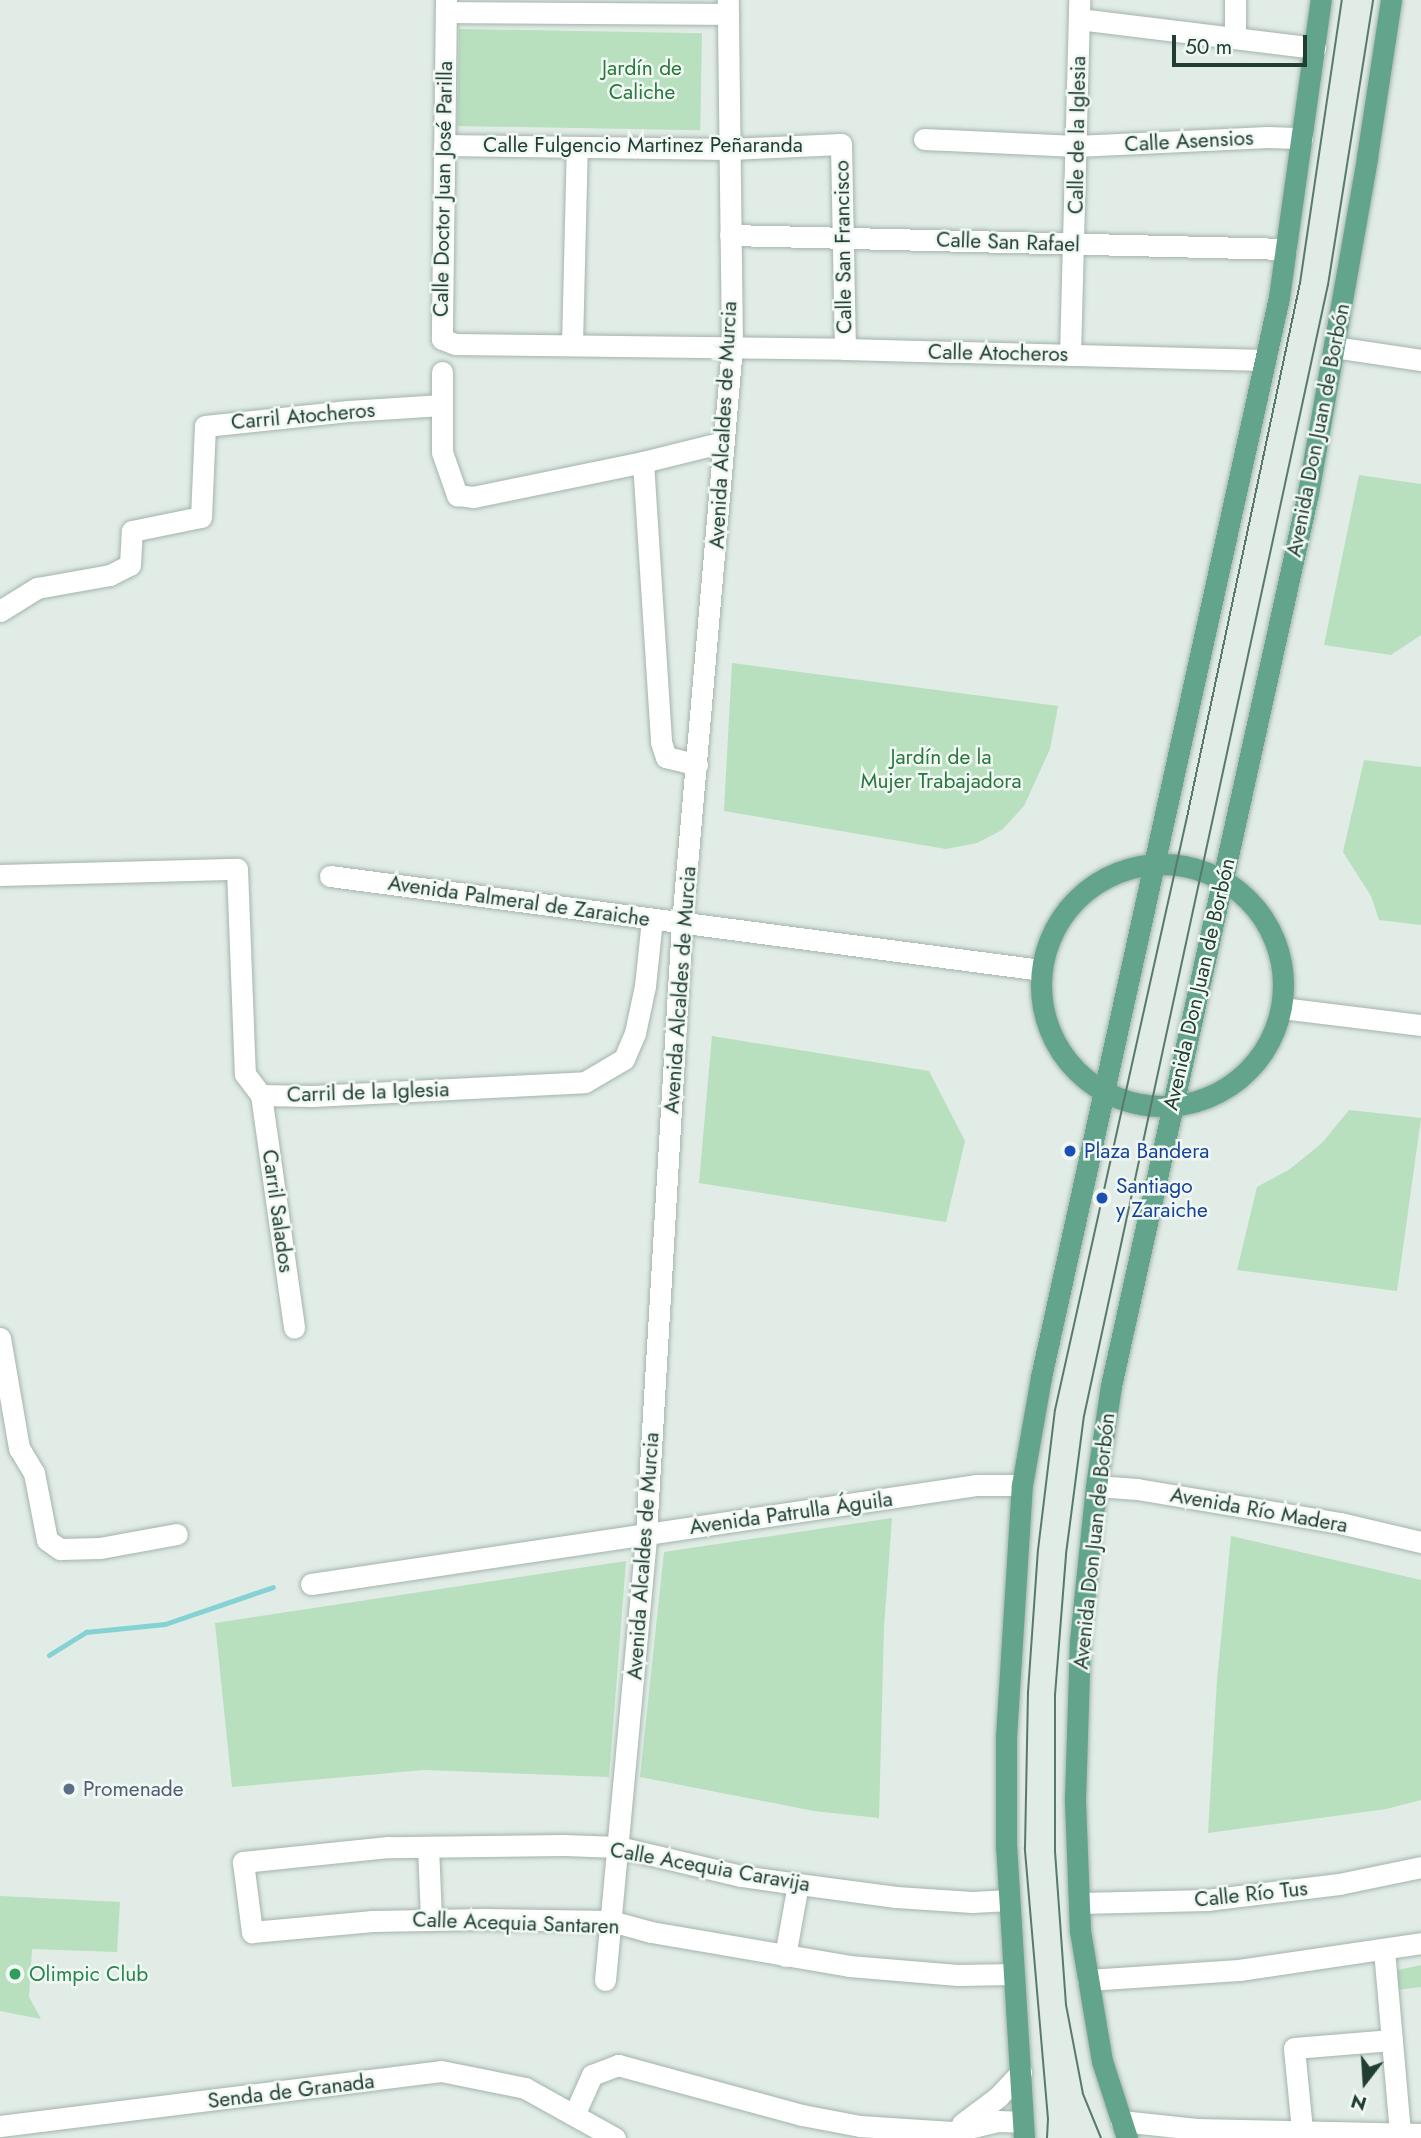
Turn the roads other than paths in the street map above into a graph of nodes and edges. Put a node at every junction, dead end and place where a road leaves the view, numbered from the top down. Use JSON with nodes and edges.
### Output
{"nodes":[{"id":1,"x":1235,"y":0,"type":"edge"},
{"id":2,"x":1321,"y":0,"type":"edge"},
{"id":3,"x":1391,"y":0,"type":"edge"},
{"id":4,"x":446,"y":6,"type":"edge"},
{"id":5,"x":582,"y":6,"type":"edge"},
{"id":6,"x":728,"y":7,"type":"edge"},
{"id":7,"x":1079,"y":9,"type":"edge"},
{"id":8,"x":1235,"y":37,"type":"junction"},
{"id":9,"x":1315,"y":48,"type":"junction"},
{"id":10,"x":1302,"y":138,"type":"junction"},
{"id":11,"x":924,"y":139,"type":"dead end"},
{"id":12,"x":841,"y":144,"type":"joint"},
{"id":13,"x":444,"y":145,"type":"junction"},
{"id":14,"x":1076,"y":146,"type":"junction"},
{"id":15,"x":577,"y":147,"type":"junction"},
{"id":16,"x":730,"y":149,"type":"junction"},
{"id":17,"x":730,"y":235,"type":"junction"},
{"id":18,"x":845,"y":237,"type":"junction"},
{"id":19,"x":1074,"y":244,"type":"junction"},
{"id":20,"x":1286,"y":249,"type":"junction"},
{"id":21,"x":572,"y":345,"type":"junction"},
{"id":22,"x":732,"y":347,"type":"junction"},
{"id":23,"x":1334,"y":348,"type":"junction"},
{"id":24,"x":845,"y":349,"type":"junction"},
{"id":25,"x":1070,"y":355,"type":"junction"},
{"id":26,"x":1264,"y":360,"type":"junction"},
{"id":27,"x":1421,"y":360,"type":"edge"},
{"id":28,"x":442,"y":372,"type":"dead end"},
{"id":29,"x":442,"y":405,"type":"junction"},
{"id":30,"x":724,"y":442,"type":"junction"},
{"id":31,"x":643,"y":462,"type":"junction"},
{"id":32,"x":0,"y":611,"type":"edge"},
{"id":33,"x":697,"y":765,"type":"junction"},
{"id":34,"x":1152,"y":863,"type":"junction"},
{"id":35,"x":0,"y":875,"type":"edge"},
{"id":36,"x":330,"y":876,"type":"dead end"},
{"id":37,"x":1223,"y":879,"type":"junction"},
{"id":38,"x":652,"y":919,"type":"junction"},
{"id":39,"x":682,"y":923,"type":"junction"},
{"id":40,"x":1041,"y":970,"type":"junction"},
{"id":41,"x":1282,"y":1008,"type":"junction"},
{"id":42,"x":1421,"y":1025,"type":"edge"},
{"id":43,"x":1104,"y":1092,"type":"junction"},
{"id":44,"x":261,"y":1095,"type":"junction"},
{"id":45,"x":1172,"y":1106,"type":"junction"},
{"id":46,"x":294,"y":1328,"type":"dead end"},
{"id":47,"x":0,"y":1338,"type":"edge"},
{"id":48,"x":1022,"y":1485,"type":"junction"},
{"id":49,"x":1096,"y":1486,"type":"junction"},
{"id":50,"x":177,"y":1534,"type":"dead end"},
{"id":51,"x":646,"y":1534,"type":"junction"},
{"id":52,"x":1421,"y":1542,"type":"edge"},
{"id":53,"x":311,"y":1584,"type":"dead end"},
{"id":54,"x":428,"y":1847,"type":"junction"},
{"id":55,"x":618,"y":1847,"type":"junction"},
{"id":56,"x":243,"y":1862,"type":"joint"},
{"id":57,"x":1421,"y":1867,"type":"edge"},
{"id":58,"x":798,"y":1884,"type":"junction"},
{"id":59,"x":1009,"y":1900,"type":"junction"},
{"id":60,"x":1079,"y":1903,"type":"junction"},
{"id":61,"x":431,"y":1920,"type":"junction"},
{"id":62,"x":611,"y":1921,"type":"junction"},
{"id":63,"x":1421,"y":1943,"type":"edge"},
{"id":64,"x":1384,"y":1950,"type":"junction"},
{"id":65,"x":785,"y":1956,"type":"junction"},
{"id":66,"x":1014,"y":1974,"type":"junction"},
{"id":67,"x":605,"y":1980,"type":"dead end"},
{"id":68,"x":1088,"y":1980,"type":"junction"},
{"id":69,"x":1392,"y":2040,"type":"junction"},
{"id":70,"x":1021,"y":2073,"type":"junction"},
{"id":71,"x":575,"y":2115,"type":"junction"},
{"id":72,"x":0,"y":2126,"type":"edge"},
{"id":73,"x":1124,"y":2129,"type":"edge"},
{"id":74,"x":1023,"y":2130,"type":"edge"},
{"id":75,"x":1301,"y":2130,"type":"junction"},
{"id":76,"x":952,"y":2132,"type":"junction"},
{"id":77,"x":1410,"y":2133,"type":"edge"},
{"id":78,"x":615,"y":2138,"type":"edge"}],
"edges":[{"from":1,"to":8,"type":"street"},
{"from":2,"to":9,"type":"main road"},
{"from":3,"to":23,"type":"main road","name":"Avenida Don Juan de Borbón"},
{"from":4,"to":5,"type":"street"},
{"from":4,"to":13,"type":"street","name":"Calle Doctor Juan José Parilla"},
{"from":5,"to":6,"type":"street"},
{"from":6,"to":16,"type":"street","name":"Avenida Alcaldes de Murcia"},
{"from":7,"to":8,"type":"street"},
{"from":7,"to":14,"type":"street","name":"Calle de la Iglesia"},
{"from":8,"to":9,"type":"street"},
{"from":9,"to":10,"type":"main road"},
{"from":10,"to":14,"type":"street","name":"Calle Asensios"},
{"from":10,"to":20,"type":"main road"},
{"from":11,"to":14,"type":"street","name":"Calle Asensios"},
{"from":12,"to":16,"type":"street","name":"Calle Fulgencio Martinez Peñaranda"},
{"from":12,"to":18,"type":"street","name":"Calle San Francisco"},
{"from":13,"to":15,"type":"street","name":"Calle Fulgencio Martinez Peñaranda"},
{"from":13,"to":21,"type":"street","name":"Calle Doctor Juan José Parilla"},
{"from":14,"to":19,"type":"street","name":"Calle de la Iglesia"},
{"from":15,"to":16,"type":"street","name":"Calle Fulgencio Martinez Peñaranda"},
{"from":15,"to":21,"type":"street"},
{"from":16,"to":17,"type":"street","name":"Avenida Alcaldes de Murcia"},
{"from":17,"to":18,"type":"street","name":"Calle San Rafael"},
{"from":17,"to":22,"type":"street","name":"Avenida Alcaldes de Murcia"},
{"from":18,"to":19,"type":"street","name":"Calle San Rafael"},
{"from":18,"to":24,"type":"street","name":"Calle San Francisco"},
{"from":19,"to":20,"type":"street","name":"Calle San Rafael"},
{"from":19,"to":25,"type":"street","name":"Calle de la Iglesia"},
{"from":20,"to":26,"type":"main road"},
{"from":21,"to":22,"type":"street","name":"Calle Doctor Juan José Parilla"},
{"from":22,"to":24,"type":"street","name":"Calle Atocheros"},
{"from":22,"to":30,"type":"street","name":"Avenida Alcaldes de Murcia"},
{"from":23,"to":27,"type":"street"},
{"from":23,"to":37,"type":"main road","name":"Avenida Don Juan de Borbón"},
{"from":24,"to":25,"type":"street","name":"Calle Atocheros"},
{"from":25,"to":26,"type":"street","name":"Calle Atocheros"},
{"from":26,"to":34,"type":"main road"},
{"from":28,"to":29,"type":"street"},
{"from":29,"to":31,"type":"street"},
{"from":29,"to":32,"type":"street","name":"Carril Atocheros"},
{"from":30,"to":31,"type":"street"},
{"from":30,"to":33,"type":"street","name":"Avenida Alcaldes de Murcia"},
{"from":31,"to":33,"type":"street"},
{"from":33,"to":39,"type":"street","name":"Avenida Alcaldes de Murcia"},
{"from":34,"to":37,"type":"main road"},
{"from":34,"to":40,"type":"main road"},
{"from":34,"to":43,"type":"main road"},
{"from":35,"to":44,"type":"street","name":"Carril de la Iglesia"},
{"from":36,"to":38,"type":"street","name":"Avenida Palmeral de Zaraiche"},
{"from":37,"to":41,"type":"main road"},
{"from":37,"to":45,"type":"main road","name":"Avenida Don Juan de Borbón"},
{"from":38,"to":39,"type":"street","name":"Avenida Palmeral de Zaraiche"},
{"from":38,"to":44,"type":"street","name":"Carril de la Iglesia"},
{"from":39,"to":40,"type":"street","name":"Avenida Palmeral de Zaraiche"},
{"from":39,"to":51,"type":"street","name":"Avenida Alcaldes de Murcia"},
{"from":40,"to":43,"type":"main road"},
{"from":41,"to":42,"type":"street"},
{"from":41,"to":45,"type":"main road"},
{"from":43,"to":45,"type":"main road"},
{"from":43,"to":48,"type":"main road"},
{"from":44,"to":46,"type":"street","name":"Carril Salados"},
{"from":45,"to":49,"type":"main road","name":"Avenida Don Juan de Borbón"},
{"from":47,"to":50,"type":"street"},
{"from":48,"to":51,"type":"street","name":"Avenida Patrulla Águila"},
{"from":48,"to":59,"type":"main road"},
{"from":49,"to":52,"type":"street","name":"Avenida Río Madera"},
{"from":49,"to":60,"type":"main road","name":"Avenida Don Juan de Borbón"},
{"from":51,"to":53,"type":"street","name":"Avenida Patrulla Águila"},
{"from":51,"to":55,"type":"street","name":"Avenida Alcaldes de Murcia"},
{"from":54,"to":55,"type":"street","name":"Calle Acequia Caravija"},
{"from":54,"to":56,"type":"street","name":"Calle Acequia Caravija"},
{"from":54,"to":61,"type":"street"},
{"from":55,"to":58,"type":"street","name":"Calle Acequia Caravija"},
{"from":55,"to":62,"type":"street","name":"Avenida Alcaldes de Murcia"},
{"from":56,"to":61,"type":"street","name":"Calle Acequia Santaren"},
{"from":57,"to":60,"type":"street","name":"Calle Río Tus"},
{"from":58,"to":59,"type":"street","name":"Calle Acequia Caravija"},
{"from":58,"to":65,"type":"street"},
{"from":59,"to":66,"type":"main road"},
{"from":60,"to":68,"type":"main road","name":"Avenida Don Juan de Borbón"},
{"from":61,"to":62,"type":"street","name":"Calle Acequia Santaren"},
{"from":62,"to":65,"type":"street","name":"Calle Acequia Santaren"},
{"from":62,"to":67,"type":"street","name":"Avenida Alcaldes de Murcia"},
{"from":63,"to":64,"type":"street"},
{"from":64,"to":68,"type":"street"},
{"from":64,"to":69,"type":"street"},
{"from":65,"to":66,"type":"street","name":"Calle Acequia Santaren"},
{"from":66,"to":70,"type":"main road"},
{"from":68,"to":73,"type":"main road","name":"Avenida Don Juan de Borbón"},
{"from":69,"to":75,"type":"street"},
{"from":69,"to":77,"type":"street"},
{"from":70,"to":74,"type":"main road"},
{"from":70,"to":76,"type":"street"},
{"from":71,"to":72,"type":"street","name":"Senda de Granada"},
{"from":71,"to":76,"type":"street"},
{"from":71,"to":78,"type":"street","name":"Senda de Granada"},
{"from":73,"to":75,"type":"street"},
{"from":74,"to":76,"type":"street"},
{"from":75,"to":77,"type":"street"}]}
